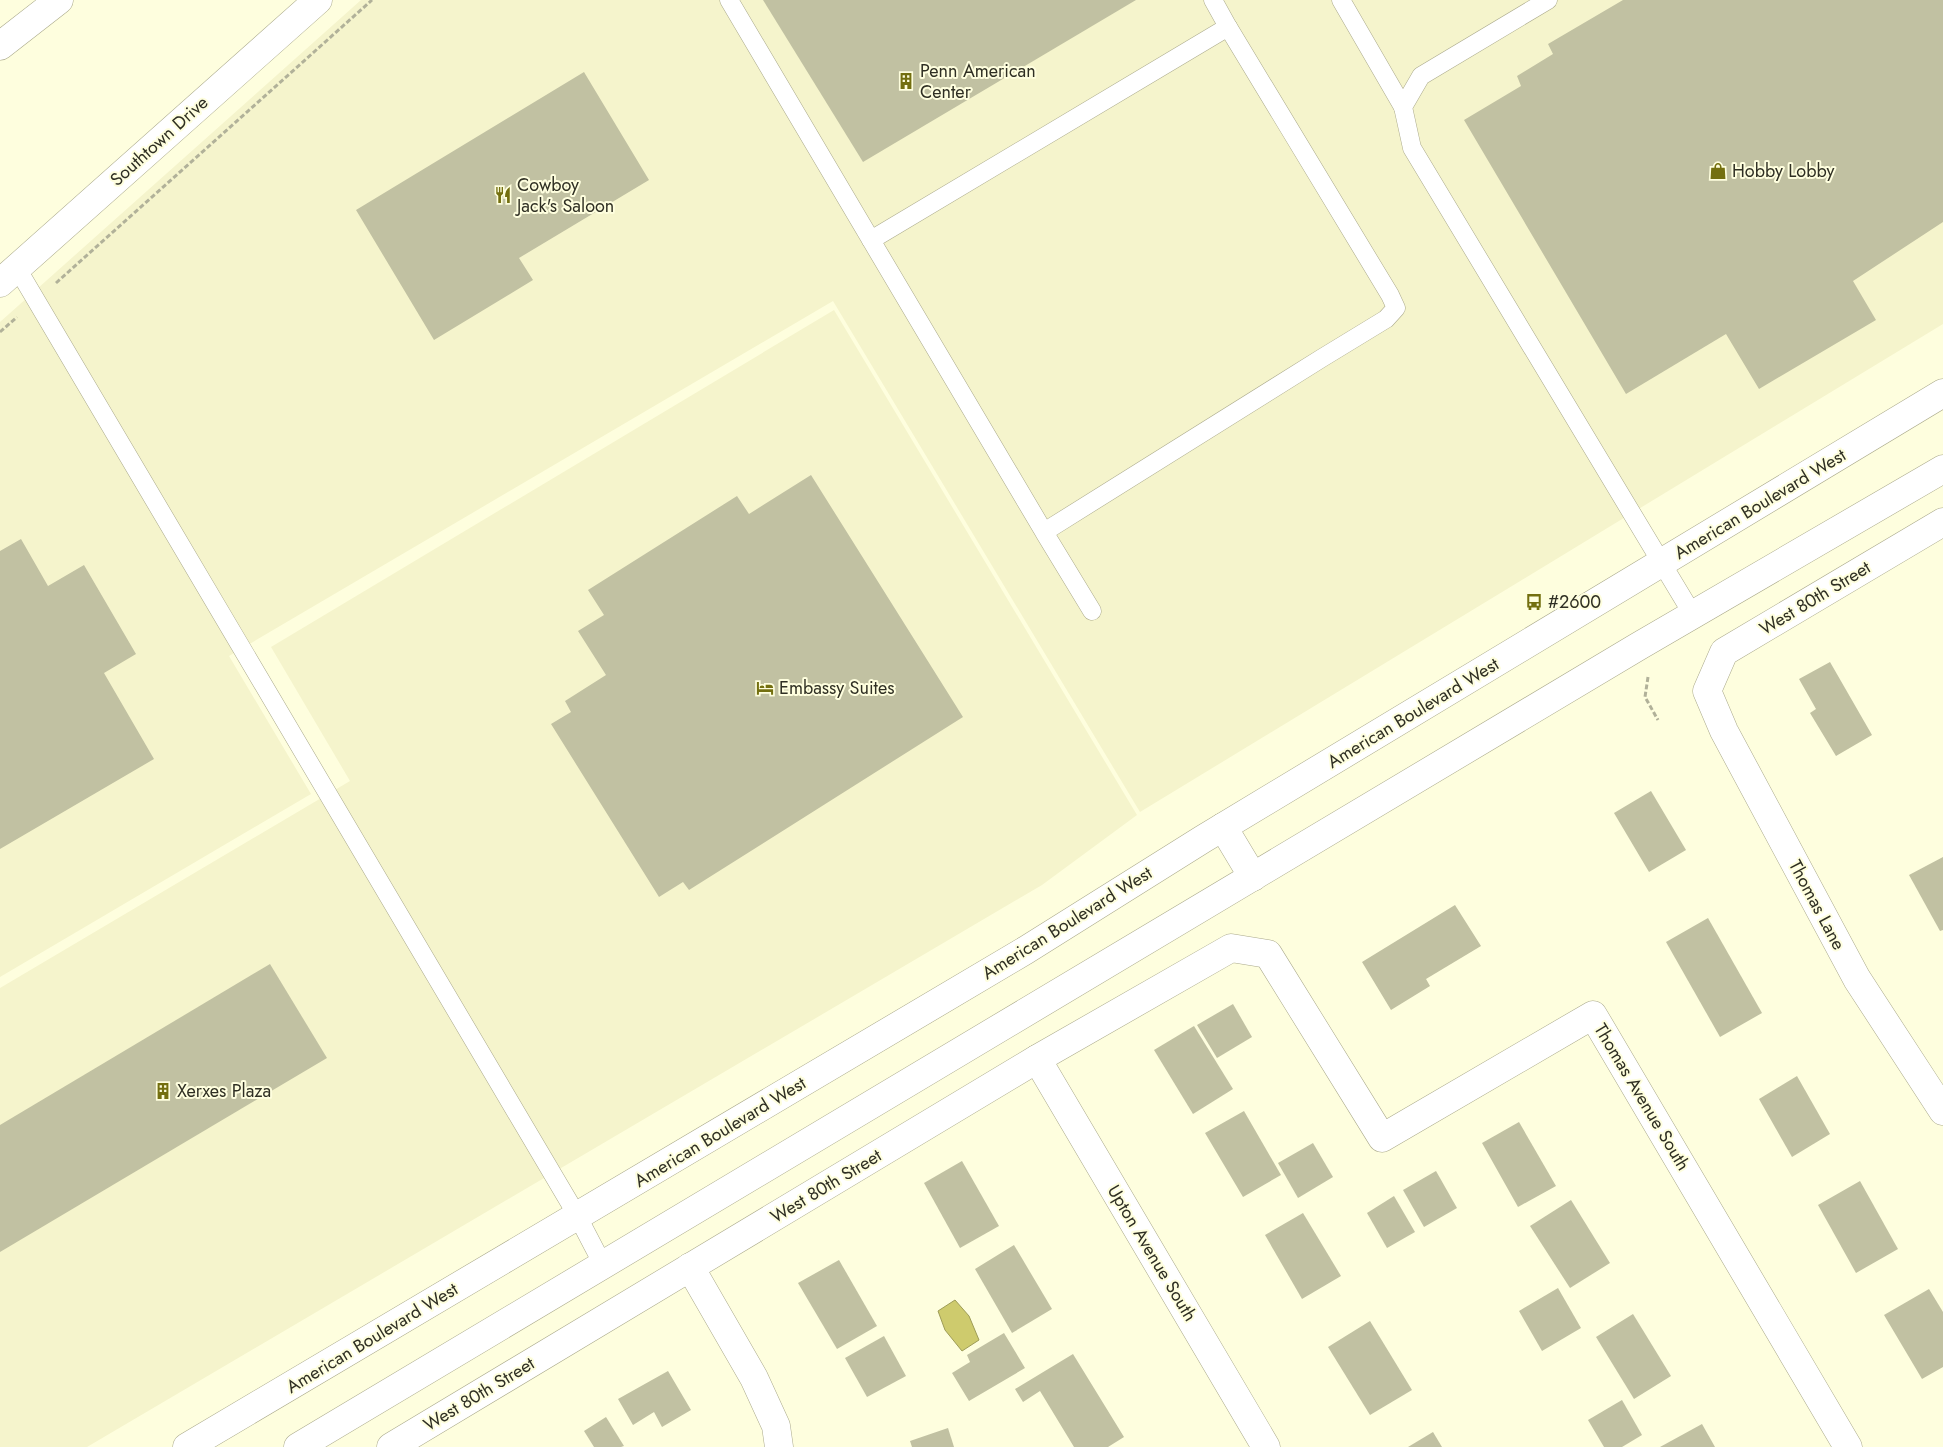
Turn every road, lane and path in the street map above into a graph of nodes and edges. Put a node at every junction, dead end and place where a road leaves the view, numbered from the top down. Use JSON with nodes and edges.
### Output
{"nodes":[{"id":1,"x":59,"y":0,"type":"edge"},
{"id":2,"x":318,"y":0,"type":"edge"},
{"id":3,"x":372,"y":0,"type":"edge"},
{"id":4,"x":729,"y":0,"type":"edge"},
{"id":5,"x":1213,"y":0,"type":"edge"},
{"id":6,"x":1341,"y":0,"type":"edge"},
{"id":7,"x":1548,"y":0,"type":"edge"},
{"id":8,"x":1228,"y":27,"type":"junction"},
{"id":9,"x":0,"y":46,"type":"edge"},
{"id":10,"x":1403,"y":107,"type":"junction"},
{"id":11,"x":871,"y":240,"type":"junction"},
{"id":12,"x":9,"y":275,"type":"edge"},
{"id":13,"x":36,"y":300,"type":"junction"},
{"id":14,"x":0,"y":332,"type":"edge"},
{"id":15,"x":1943,"y":393,"type":"edge"},
{"id":16,"x":1943,"y":469,"type":"edge"},
{"id":17,"x":1943,"y":522,"type":"edge"},
{"id":18,"x":1044,"y":532,"type":"junction"},
{"id":19,"x":1662,"y":563,"type":"junction"},
{"id":20,"x":1092,"y":611,"type":"dead end"},
{"id":21,"x":1693,"y":614,"type":"junction"},
{"id":22,"x":1649,"y":675,"type":"dead end"},
{"id":23,"x":1707,"y":691,"type":"joint"},
{"id":24,"x":1658,"y":720,"type":"dead end"},
{"id":25,"x":1223,"y":827,"type":"junction"},
{"id":26,"x":1253,"y":877,"type":"junction"},
{"id":27,"x":1268,"y":954,"type":"joint"},
{"id":28,"x":1037,"y":1060,"type":"junction"},
{"id":29,"x":1943,"y":1112,"type":"edge"},
{"id":30,"x":578,"y":1217,"type":"junction"},
{"id":31,"x":603,"y":1265,"type":"junction"},
{"id":32,"x":690,"y":1267,"type":"junction"},
{"id":33,"x":187,"y":1447,"type":"edge"},
{"id":34,"x":298,"y":1447,"type":"edge"},
{"id":35,"x":391,"y":1447,"type":"edge"},
{"id":36,"x":779,"y":1447,"type":"edge"},
{"id":37,"x":1266,"y":1447,"type":"edge"},
{"id":38,"x":1848,"y":1447,"type":"edge"}],
"edges":[{"from":1,"to":9,"type":"main road"},
{"from":2,"to":12,"type":"main road","name":"Southtown Drive"},
{"from":3,"to":13,"type":"path"},
{"from":4,"to":11,"type":"lane"},
{"from":5,"to":8,"type":"lane"},
{"from":6,"to":10,"type":"lane"},
{"from":7,"to":10,"type":"lane"},
{"from":8,"to":11,"type":"lane"},
{"from":8,"to":18,"type":"lane"},
{"from":10,"to":19,"type":"lane"},
{"from":11,"to":18,"type":"lane"},
{"from":12,"to":13,"type":"lane"},
{"from":13,"to":14,"type":"path"},
{"from":13,"to":30,"type":"lane"},
{"from":15,"to":19,"type":"main road","name":"American Boulevard West"},
{"from":16,"to":21,"type":"main road"},
{"from":17,"to":23,"type":"main road","name":"West 80th Street"},
{"from":18,"to":20,"type":"lane"},
{"from":19,"to":21,"type":"lane"},
{"from":19,"to":25,"type":"main road","name":"American Boulevard West"},
{"from":21,"to":26,"type":"main road"},
{"from":22,"to":24,"type":"path"},
{"from":23,"to":29,"type":"main road","name":"Thomas Lane"},
{"from":25,"to":26,"type":"main road"},
{"from":25,"to":30,"type":"main road","name":"American Boulevard West"},
{"from":26,"to":31,"type":"main road"},
{"from":27,"to":28,"type":"main road","name":"West 80th Street"},
{"from":27,"to":38,"type":"main road","name":"Thomas Avenue South"},
{"from":28,"to":32,"type":"main road","name":"West 80th Street"},
{"from":28,"to":37,"type":"main road","name":"Upton Avenue South"},
{"from":30,"to":31,"type":"lane"},
{"from":30,"to":33,"type":"main road","name":"American Boulevard West"},
{"from":31,"to":34,"type":"main road"},
{"from":32,"to":35,"type":"main road","name":"West 80th Street"},
{"from":32,"to":36,"type":"main road"}]}
